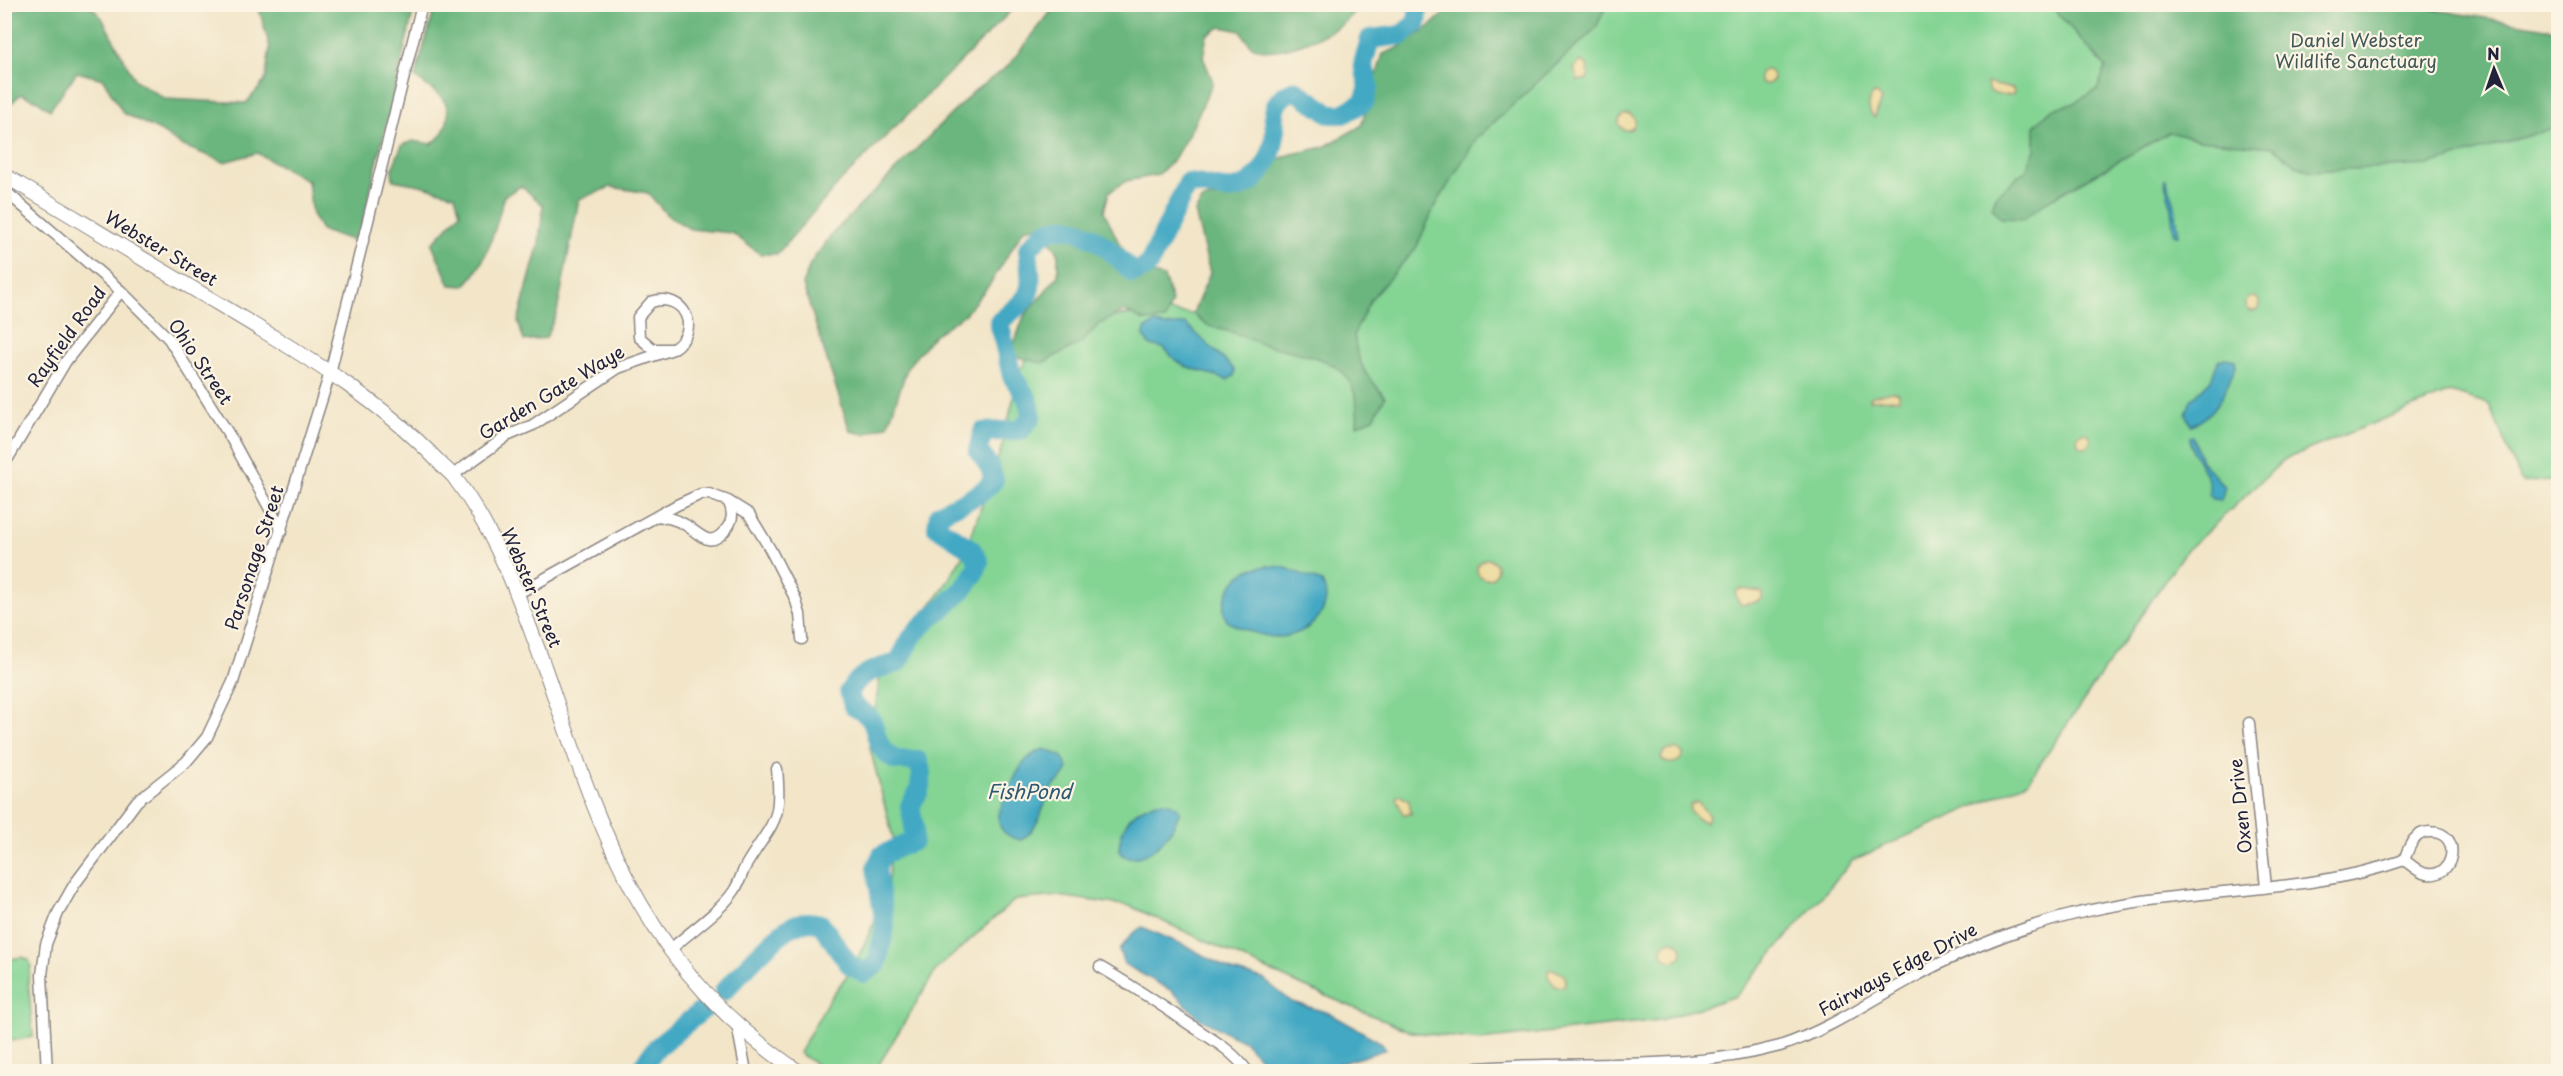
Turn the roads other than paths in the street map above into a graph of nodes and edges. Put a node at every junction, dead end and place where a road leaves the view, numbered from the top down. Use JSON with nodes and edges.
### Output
{"nodes":[{"id":1,"x":422,"y":4,"type":"edge"},
{"id":2,"x":4,"y":175,"type":"edge"},
{"id":3,"x":4,"y":190,"type":"edge"},
{"id":4,"x":121,"y":291,"type":"junction"},
{"id":5,"x":673,"y":349,"type":"junction"},
{"id":6,"x":330,"y":373,"type":"junction"},
{"id":7,"x":4,"y":465,"type":"edge"},
{"id":8,"x":453,"y":475,"type":"junction"},
{"id":9,"x":728,"y":501,"type":"junction"},
{"id":10,"x":657,"y":516,"type":"junction"},
{"id":11,"x":282,"y":531,"type":"junction"},
{"id":12,"x":517,"y":594,"type":"junction"},
{"id":13,"x":802,"y":639,"type":"dead end"},
{"id":14,"x":2249,"y":723,"type":"dead end"},
{"id":15,"x":777,"y":769,"type":"dead end"},
{"id":16,"x":2404,"y":860,"type":"junction"},
{"id":17,"x":2266,"y":887,"type":"junction"},
{"id":18,"x":670,"y":950,"type":"junction"},
{"id":19,"x":1100,"y":967,"type":"dead end"},
{"id":20,"x":737,"y":1024,"type":"junction"},
{"id":21,"x":47,"y":1071,"type":"edge"},
{"id":22,"x":746,"y":1071,"type":"edge"},
{"id":23,"x":798,"y":1071,"type":"edge"},
{"id":24,"x":1248,"y":1071,"type":"edge"},
{"id":25,"x":1442,"y":1071,"type":"edge"}],
"edges":[{"from":1,"to":6,"type":"street","name":"Parsonage Street"},
{"from":2,"to":6,"type":"street","name":"Webster Street"},
{"from":3,"to":4,"type":"street","name":"Ohio Street"},
{"from":4,"to":7,"type":"street","name":"Rayfield Road"},
{"from":4,"to":11,"type":"street","name":"Ohio Street"},
{"from":5,"to":5,"type":"street"},
{"from":5,"to":8,"type":"street","name":"Garden Gate Waye"},
{"from":6,"to":8,"type":"street","name":"Webster Street"},
{"from":6,"to":11,"type":"street","name":"Parsonage Street"},
{"from":8,"to":12,"type":"street","name":"Webster Street"},
{"from":9,"to":10,"type":"street"},
{"from":9,"to":10,"type":"street"},
{"from":9,"to":13,"type":"street"},
{"from":10,"to":12,"type":"street"},
{"from":11,"to":21,"type":"street","name":"Parsonage Street"},
{"from":12,"to":18,"type":"street","name":"Webster Street"},
{"from":14,"to":17,"type":"street","name":"Oxen Drive"},
{"from":15,"to":18,"type":"street"},
{"from":16,"to":16,"type":"street"},
{"from":16,"to":17,"type":"street","name":"Fairways Edge Drive"},
{"from":17,"to":25,"type":"street","name":"Fairways Edge Drive"},
{"from":18,"to":20,"type":"street","name":"Webster Street"},
{"from":19,"to":24,"type":"street"},
{"from":20,"to":22,"type":"street"},
{"from":20,"to":23,"type":"street","name":"Webster Street"}]}
